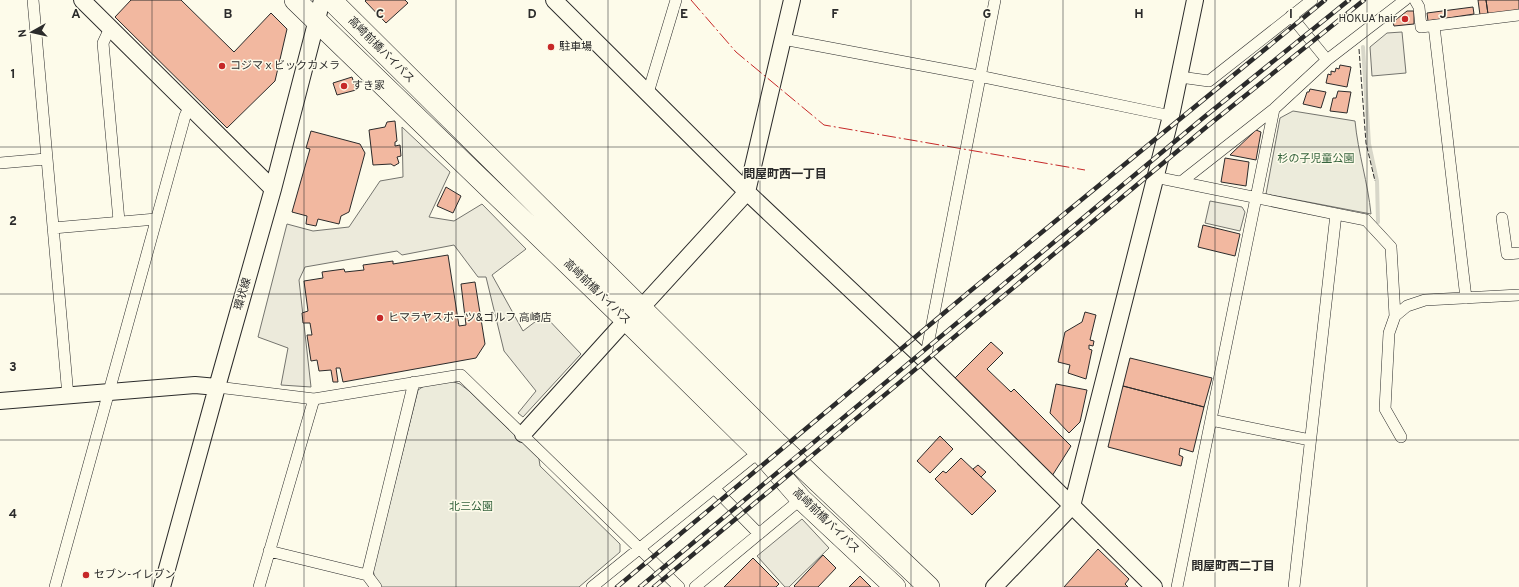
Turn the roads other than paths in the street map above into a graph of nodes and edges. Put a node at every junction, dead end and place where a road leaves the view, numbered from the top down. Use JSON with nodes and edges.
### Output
{"nodes":[{"id":1,"x":33,"y":0,"type":"edge"},
{"id":2,"x":82,"y":0,"type":"edge"},
{"id":3,"x":295,"y":0,"type":"edge"},
{"id":4,"x":322,"y":0,"type":"edge"},
{"id":5,"x":331,"y":0,"type":"edge"},
{"id":6,"x":554,"y":0,"type":"edge"},
{"id":7,"x":676,"y":0,"type":"edge"},
{"id":8,"x":792,"y":0,"type":"edge"},
{"id":9,"x":995,"y":0,"type":"edge"},
{"id":10,"x":1195,"y":0,"type":"edge"},
{"id":11,"x":1298,"y":0,"type":"edge"},
{"id":12,"x":1312,"y":0,"type":"edge"},
{"id":13,"x":1405,"y":0,"type":"edge"},
{"id":14,"x":1415,"y":0,"type":"edge"},
{"id":15,"x":1293,"y":15,"type":"junction"},
{"id":16,"x":1519,"y":15,"type":"edge"},
{"id":17,"x":316,"y":21,"type":"junction"},
{"id":18,"x":1434,"y":26,"type":"junction"},
{"id":19,"x":110,"y":28,"type":"junction"},
{"id":20,"x":783,"y":40,"type":"junction"},
{"id":21,"x":1327,"y":60,"type":"junction"},
{"id":22,"x":979,"y":76,"type":"junction"},
{"id":23,"x":1180,"y":76,"type":"junction"},
{"id":24,"x":648,"y":93,"type":"junction"},
{"id":25,"x":190,"y":106,"type":"junction"},
{"id":26,"x":1274,"y":109,"type":"junction"},
{"id":27,"x":1171,"y":116,"type":"junction"},
{"id":28,"x":46,"y":159,"type":"junction"},
{"id":29,"x":0,"y":163,"type":"edge"},
{"id":30,"x":1155,"y":177,"type":"junction"},
{"id":31,"x":1181,"y":182,"type":"junction"},
{"id":32,"x":273,"y":189,"type":"junction"},
{"id":33,"x":747,"y":192,"type":"junction"},
{"id":34,"x":1256,"y":198,"type":"junction"},
{"id":35,"x":1336,"y":214,"type":"junction"},
{"id":36,"x":1502,"y":218,"type":"dead end"},
{"id":37,"x":156,"y":219,"type":"junction"},
{"id":38,"x":119,"y":221,"type":"junction"},
{"id":39,"x":53,"y":228,"type":"junction"},
{"id":40,"x":1519,"y":253,"type":"edge"},
{"id":41,"x":1519,"y":295,"type":"edge"},
{"id":42,"x":1466,"y":298,"type":"junction"},
{"id":43,"x":633,"y":314,"type":"junction"},
{"id":44,"x":1395,"y":316,"type":"junction"},
{"id":45,"x":925,"y":360,"type":"junction"},
{"id":46,"x":414,"y":382,"type":"junction"},
{"id":47,"x":217,"y":387,"type":"junction"},
{"id":48,"x":109,"y":392,"type":"junction"},
{"id":49,"x":68,"y":396,"type":"junction"},
{"id":50,"x":314,"y":399,"type":"junction"},
{"id":51,"x":0,"y":401,"type":"edge"},
{"id":52,"x":1210,"y":420,"type":"junction"},
{"id":53,"x":523,"y":434,"type":"junction"},
{"id":54,"x":1401,"y":437,"type":"dead end"},
{"id":55,"x":1310,"y":440,"type":"junction"},
{"id":56,"x":761,"y":453,"type":"junction"},
{"id":57,"x":715,"y":489,"type":"junction"},
{"id":58,"x":801,"y":499,"type":"junction"},
{"id":59,"x":1072,"y":506,"type":"junction"},
{"id":60,"x":759,"y":534,"type":"junction"},
{"id":61,"x":638,"y":548,"type":"junction"},
{"id":62,"x":268,"y":551,"type":"junction"},
{"id":63,"x":366,"y":575,"type":"junction"},
{"id":64,"x":55,"y":587,"type":"edge"},
{"id":65,"x":162,"y":587,"type":"edge"},
{"id":66,"x":258,"y":587,"type":"edge"},
{"id":67,"x":376,"y":587,"type":"edge"},
{"id":68,"x":592,"y":587,"type":"edge"},
{"id":69,"x":678,"y":587,"type":"edge"},
{"id":70,"x":696,"y":587,"type":"edge"},
{"id":71,"x":894,"y":587,"type":"edge"},
{"id":72,"x":928,"y":587,"type":"edge"},
{"id":73,"x":994,"y":587,"type":"edge"},
{"id":74,"x":1154,"y":587,"type":"edge"},
{"id":75,"x":1176,"y":587,"type":"edge"},
{"id":76,"x":1294,"y":587,"type":"edge"}],
"edges":[{"from":1,"to":28,"type":"street"},
{"from":2,"to":19,"type":"street"},
{"from":3,"to":17,"type":"highway","name":"高崎前橋バイパス"},
{"from":4,"to":17,"type":"street","name":"環状線"},
{"from":5,"to":43,"type":"highway","name":"高崎前橋バイパス"},
{"from":6,"to":24,"type":"street"},
{"from":7,"to":24,"type":"street"},
{"from":8,"to":20,"type":"street"},
{"from":9,"to":22,"type":"street"},
{"from":10,"to":23,"type":"street"},
{"from":11,"to":15,"type":"street"},
{"from":12,"to":15,"type":"street"},
{"from":13,"to":21,"type":"street"},
{"from":14,"to":18,"type":"street"},
{"from":15,"to":21,"type":"street"},
{"from":15,"to":23,"type":"street"},
{"from":16,"to":18,"type":"street"},
{"from":17,"to":32,"type":"street","name":"環状線"},
{"from":17,"to":43,"type":"highway","name":"高崎前橋バイパス"},
{"from":18,"to":42,"type":"street"},
{"from":19,"to":25,"type":"street"},
{"from":19,"to":38,"type":"street"},
{"from":20,"to":22,"type":"street"},
{"from":20,"to":33,"type":"street"},
{"from":21,"to":26,"type":"street"},
{"from":22,"to":27,"type":"street"},
{"from":22,"to":45,"type":"street"},
{"from":23,"to":27,"type":"street"},
{"from":24,"to":33,"type":"street"},
{"from":25,"to":32,"type":"street"},
{"from":25,"to":37,"type":"street"},
{"from":26,"to":31,"type":"street"},
{"from":26,"to":34,"type":"street"},
{"from":27,"to":30,"type":"street"},
{"from":28,"to":29,"type":"street"},
{"from":28,"to":39,"type":"street"},
{"from":30,"to":31,"type":"street"},
{"from":30,"to":59,"type":"street"},
{"from":31,"to":34,"type":"street"},
{"from":32,"to":47,"type":"street","name":"環状線"},
{"from":33,"to":43,"type":"street"},
{"from":33,"to":45,"type":"street"},
{"from":34,"to":35,"type":"street"},
{"from":34,"to":52,"type":"street"},
{"from":35,"to":44,"type":"street"},
{"from":35,"to":55,"type":"street"},
{"from":36,"to":40,"type":"street"},
{"from":37,"to":38,"type":"street"},
{"from":37,"to":48,"type":"street"},
{"from":38,"to":39,"type":"street"},
{"from":39,"to":49,"type":"street"},
{"from":41,"to":42,"type":"street"},
{"from":42,"to":44,"type":"street"},
{"from":43,"to":53,"type":"street"},
{"from":43,"to":56,"type":"highway","name":"高崎前橋バイパス"},
{"from":43,"to":72,"type":"highway","name":"高崎前橋バイパス"},
{"from":44,"to":54,"type":"street"},
{"from":45,"to":59,"type":"street"},
{"from":46,"to":50,"type":"street"},
{"from":46,"to":53,"type":"street"},
{"from":46,"to":63,"type":"street"},
{"from":47,"to":48,"type":"street"},
{"from":47,"to":50,"type":"street"},
{"from":47,"to":65,"type":"street","name":"環状線"},
{"from":48,"to":49,"type":"street"},
{"from":48,"to":64,"type":"street"},
{"from":49,"to":51,"type":"street"},
{"from":50,"to":62,"type":"street"},
{"from":52,"to":55,"type":"street"},
{"from":52,"to":75,"type":"street"},
{"from":53,"to":61,"type":"street"},
{"from":55,"to":76,"type":"street"},
{"from":56,"to":57,"type":"street"},
{"from":56,"to":58,"type":"highway","name":"高崎前橋バイパス"},
{"from":57,"to":60,"type":"street"},
{"from":57,"to":61,"type":"street"},
{"from":58,"to":60,"type":"street"},
{"from":58,"to":71,"type":"highway","name":"高崎前橋バイパス"},
{"from":59,"to":73,"type":"street"},
{"from":59,"to":74,"type":"street"},
{"from":60,"to":70,"type":"street"},
{"from":61,"to":68,"type":"street"},
{"from":61,"to":69,"type":"street"},
{"from":62,"to":63,"type":"street"},
{"from":62,"to":66,"type":"street"},
{"from":63,"to":67,"type":"street"}]}
